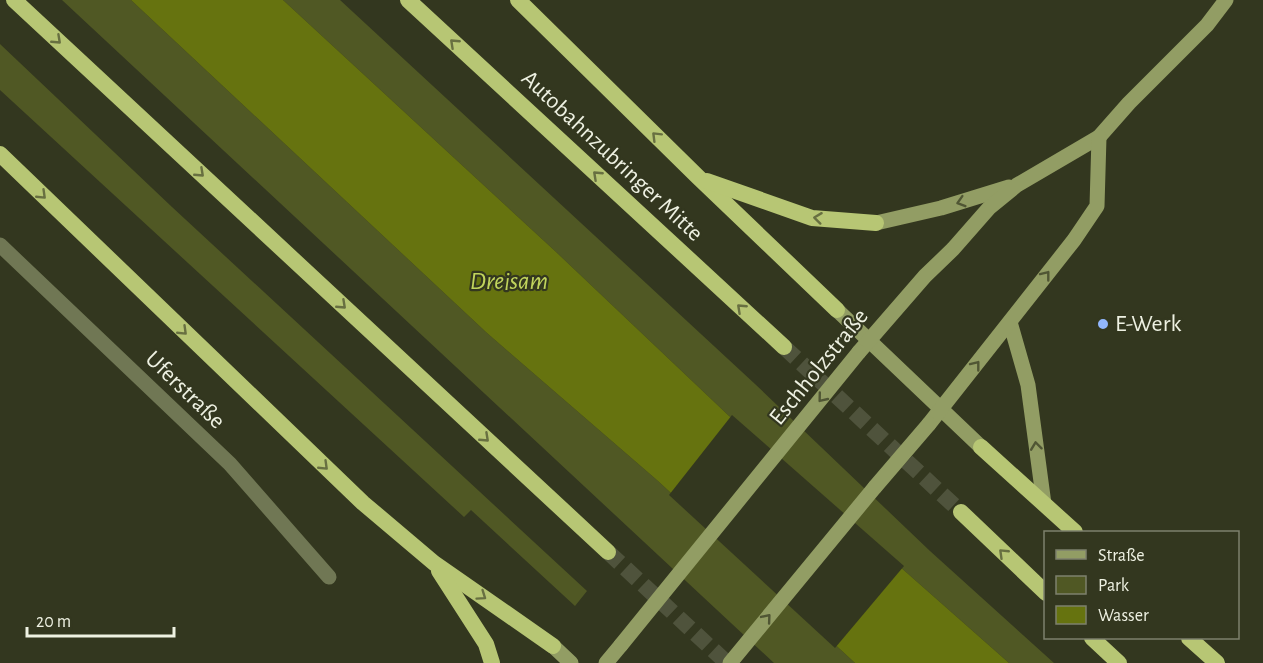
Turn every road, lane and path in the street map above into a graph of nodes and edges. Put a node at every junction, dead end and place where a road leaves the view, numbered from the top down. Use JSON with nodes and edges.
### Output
{"nodes":[{"id":1,"x":14,"y":0,"type":"edge"},
{"id":2,"x":408,"y":0,"type":"edge"},
{"id":3,"x":518,"y":0,"type":"edge"},
{"id":4,"x":1226,"y":0,"type":"edge"},
{"id":5,"x":1099,"y":136,"type":"junction"},
{"id":6,"x":0,"y":154,"type":"edge"},
{"id":7,"x":698,"y":177,"type":"junction"},
{"id":8,"x":1017,"y":185,"type":"junction"},
{"id":9,"x":876,"y":223,"type":"joint"},
{"id":10,"x":0,"y":245,"type":"edge"},
{"id":11,"x":837,"y":310,"type":"joint"},
{"id":12,"x":1010,"y":322,"type":"junction"},
{"id":13,"x":864,"y":346,"type":"junction"},
{"id":14,"x":784,"y":347,"type":"tunnel mouth"},
{"id":15,"x":942,"y":410,"type":"junction"},
{"id":16,"x":981,"y":447,"type":"joint"},
{"id":17,"x":1044,"y":504,"type":"junction"},
{"id":18,"x":961,"y":512,"type":"tunnel mouth"},
{"id":19,"x":1074,"y":531,"type":"edge"},
{"id":20,"x":608,"y":552,"type":"tunnel mouth"},
{"id":21,"x":434,"y":562,"type":"junction"},
{"id":22,"x":329,"y":577,"type":"dead end"},
{"id":23,"x":1044,"y":591,"type":"edge"},
{"id":24,"x":1093,"y":639,"type":"edge"},
{"id":25,"x":1190,"y":639,"type":"edge"},
{"id":26,"x":553,"y":646,"type":"joint"},
{"id":27,"x":492,"y":663,"type":"edge"},
{"id":28,"x":571,"y":663,"type":"edge"},
{"id":29,"x":606,"y":663,"type":"edge"},
{"id":30,"x":730,"y":663,"type":"edge"},
{"id":31,"x":1119,"y":663,"type":"edge"},
{"id":32,"x":1217,"y":663,"type":"edge"}],
"edges":[{"from":1,"to":20,"type":"highway","one_way":true},
{"from":14,"to":2,"type":"highway","name":"Autobahnzubringer Mitte","one_way":true},
{"from":7,"to":3,"type":"highway","one_way":true},
{"from":4,"to":5,"type":"main road","name":"Eschholzstraße"},
{"from":5,"to":8,"type":"main road","name":"Eschholzstraße"},
{"from":12,"to":5,"type":"main road","one_way":true},
{"from":6,"to":21,"type":"highway","one_way":true},
{"from":9,"to":7,"type":"highway","one_way":true},
{"from":7,"to":11,"type":"highway"},
{"from":8,"to":9,"type":"main road","one_way":true},
{"from":8,"to":13,"type":"main road","name":"Eschholzstraße"},
{"from":10,"to":22,"type":"street","name":"Uferstraße"},
{"from":11,"to":13,"type":"main road"},
{"from":15,"to":12,"type":"main road","one_way":true},
{"from":17,"to":12,"type":"main road","one_way":true},
{"from":13,"to":15,"type":"main road"},
{"from":13,"to":29,"type":"main road","name":"Eschholzstraße","one_way":true,"bridge":true},
{"from":15,"to":16,"type":"main road"},
{"from":30,"to":15,"type":"main road","one_way":true,"bridge":true},
{"from":16,"to":17,"type":"highway"},
{"from":17,"to":19,"type":"highway"},
{"from":23,"to":18,"type":"highway","one_way":true},
{"from":21,"to":26,"type":"highway","one_way":true},
{"from":21,"to":27,"type":"highway"},
{"from":24,"to":31,"type":"highway"},
{"from":25,"to":32,"type":"highway"},
{"from":26,"to":28,"type":"main road"}]}
